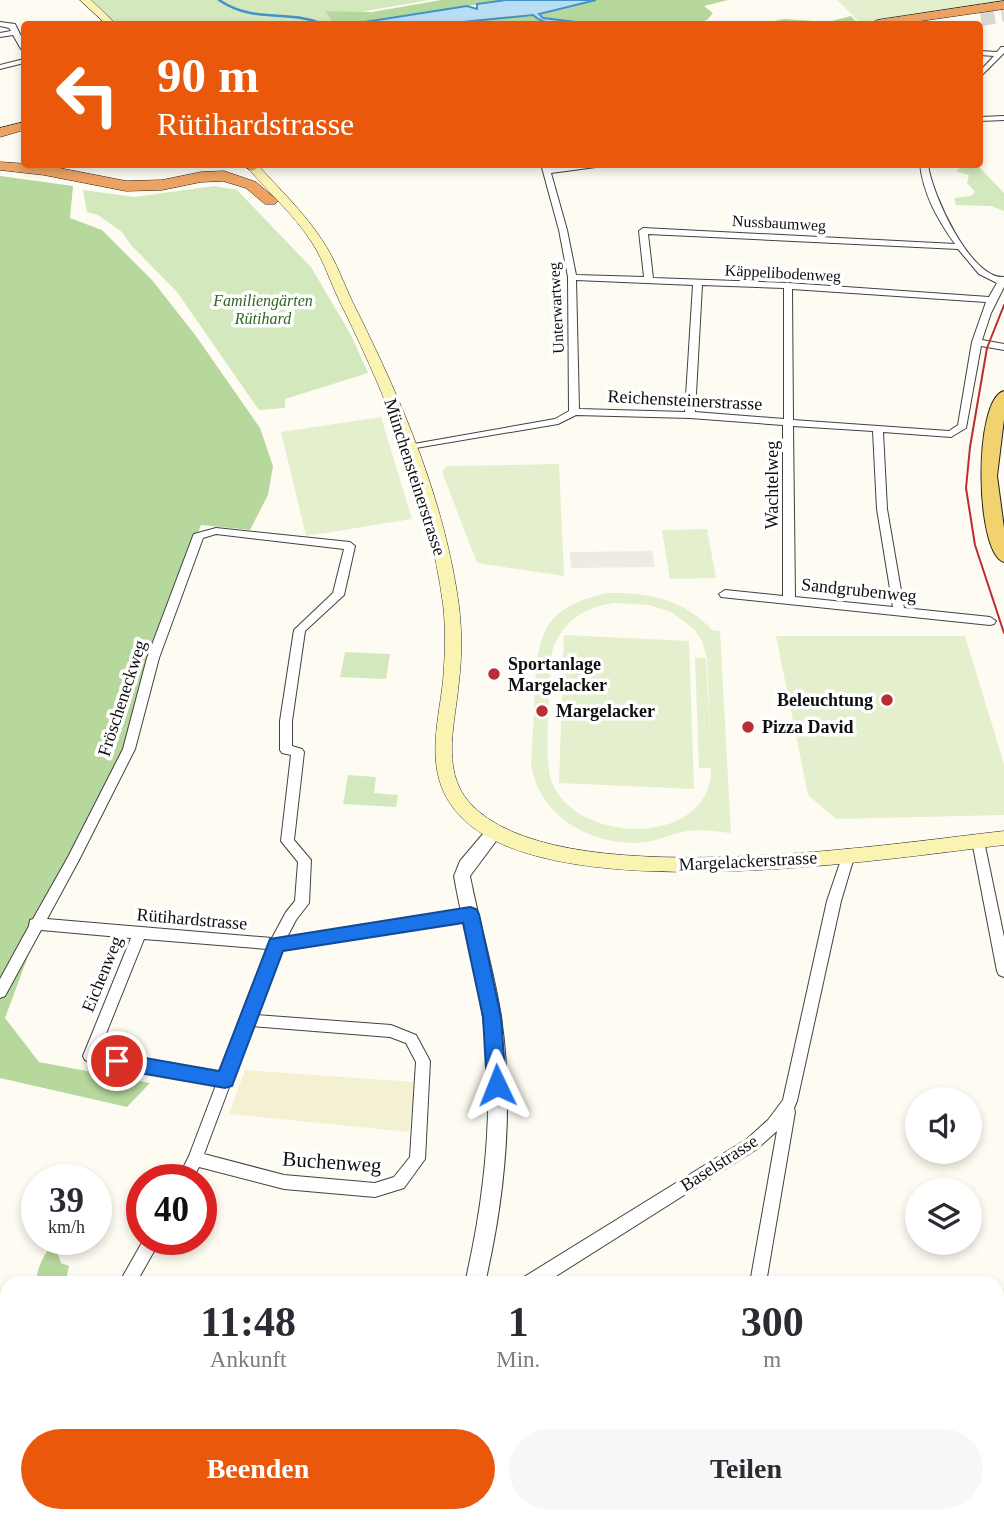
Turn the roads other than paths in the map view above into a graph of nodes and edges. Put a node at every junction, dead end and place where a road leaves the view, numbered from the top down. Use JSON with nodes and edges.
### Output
{"nodes":[{"id":1,"x":72,"y":0,"type":"edge"},
{"id":2,"x":85,"y":0,"type":"edge"},
{"id":3,"x":1003,"y":14,"type":"edge"},
{"id":4,"x":981,"y":19,"type":"dead end"},
{"id":5,"x":95,"y":21,"type":"edge"},
{"id":6,"x":108,"y":21,"type":"edge"},
{"id":7,"x":915,"y":21,"type":"edge"},
{"id":8,"x":934,"y":21,"type":"edge"},
{"id":9,"x":967,"y":21,"type":"edge"},
{"id":10,"x":0,"y":24,"type":"edge"},
{"id":11,"x":16,"y":32,"type":"junction"},
{"id":12,"x":0,"y":35,"type":"edge"},
{"id":13,"x":21,"y":41,"type":"edge"},
{"id":14,"x":1000,"y":51,"type":"edge"},
{"id":15,"x":21,"y":62,"type":"edge"},
{"id":16,"x":0,"y":67,"type":"edge"},
{"id":17,"x":983,"y":71,"type":"edge"},
{"id":18,"x":1004,"y":118,"type":"edge"},
{"id":19,"x":983,"y":119,"type":"edge"},
{"id":20,"x":21,"y":127,"type":"edge"},
{"id":21,"x":0,"y":133,"type":"edge"},
{"id":22,"x":21,"y":137,"type":"edge"},
{"id":23,"x":0,"y":141,"type":"edge"},
{"id":24,"x":21,"y":143,"type":"edge"},
{"id":25,"x":0,"y":148,"type":"edge"},
{"id":26,"x":0,"y":166,"type":"edge"},
{"id":27,"x":21,"y":168,"type":"edge"},
{"id":28,"x":22,"y":168,"type":"edge"},
{"id":29,"x":98,"y":168,"type":"edge"},
{"id":30,"x":184,"y":168,"type":"edge"},
{"id":31,"x":202,"y":168,"type":"edge"},
{"id":32,"x":232,"y":168,"type":"edge"},
{"id":33,"x":247,"y":168,"type":"edge"},
{"id":34,"x":248,"y":168,"type":"edge"},
{"id":35,"x":545,"y":168,"type":"edge"},
{"id":36,"x":924,"y":168,"type":"edge"},
{"id":37,"x":165,"y":177,"type":"junction"},
{"id":38,"x":184,"y":179,"type":"junction"},
{"id":39,"x":270,"y":201,"type":"junction"},
{"id":40,"x":962,"y":247,"type":"junction"},
{"id":41,"x":333,"y":275,"type":"junction"},
{"id":42,"x":572,"y":276,"type":"junction"},
{"id":43,"x":649,"y":279,"type":"junction"},
{"id":44,"x":1003,"y":281,"type":"edge"},
{"id":45,"x":698,"y":282,"type":"junction"},
{"id":46,"x":788,"y":286,"type":"junction"},
{"id":47,"x":992,"y":300,"type":"junction"},
{"id":48,"x":977,"y":342,"type":"junction"},
{"id":49,"x":1004,"y":347,"type":"edge"},
{"id":50,"x":1004,"y":397,"type":"edge"},
{"id":51,"x":574,"y":412,"type":"junction"},
{"id":52,"x":690,"y":415,"type":"junction"},
{"id":53,"x":789,"y":423,"type":"junction"},
{"id":54,"x":878,"y":429,"type":"junction"},
{"id":55,"x":998,"y":436,"type":"edge"},
{"id":56,"x":408,"y":448,"type":"junction"},
{"id":57,"x":1004,"y":556,"type":"edge"},
{"id":58,"x":725,"y":594,"type":"dead end"},
{"id":59,"x":789,"y":600,"type":"junction"},
{"id":60,"x":900,"y":611,"type":"junction"},
{"id":61,"x":990,"y":621,"type":"dead end"},
{"id":62,"x":494,"y":833,"type":"junction"},
{"id":63,"x":1004,"y":838,"type":"edge"},
{"id":64,"x":978,"y":841,"type":"junction"},
{"id":65,"x":849,"y":854,"type":"junction"},
{"id":66,"x":470,"y":914,"type":"junction"},
{"id":67,"x":35,"y":924,"type":"junction"},
{"id":68,"x":139,"y":934,"type":"junction"},
{"id":69,"x":276,"y":944,"type":"junction"},
{"id":70,"x":1004,"y":971,"type":"edge"},
{"id":71,"x":0,"y":992,"type":"edge"},
{"id":72,"x":247,"y":1020,"type":"junction"},
{"id":73,"x":225,"y":1080,"type":"junction"},
{"id":74,"x":790,"y":1101,"type":"junction"},
{"id":75,"x":195,"y":1158,"type":"junction"},
{"id":76,"x":192,"y":1164,"type":"edge"},
{"id":77,"x":146,"y":1255,"type":"edge"},
{"id":78,"x":136,"y":1276,"type":"edge"},
{"id":79,"x":476,"y":1276,"type":"edge"},
{"id":80,"x":541,"y":1276,"type":"edge"},
{"id":81,"x":759,"y":1276,"type":"edge"}],
"edges":[{"from":1,"to":5,"type":"main road"},
{"from":2,"to":6,"type":"main road"},
{"from":3,"to":7,"type":"highway"},
{"from":3,"to":8,"type":"highway"},
{"from":4,"to":9,"type":"highway"},
{"from":10,"to":11,"type":"street"},
{"from":11,"to":12,"type":"street"},
{"from":11,"to":13,"type":"street"},
{"from":14,"to":17,"type":"street"},
{"from":15,"to":16,"type":"street"},
{"from":18,"to":19,"type":"street"},
{"from":20,"to":21,"type":"highway"},
{"from":22,"to":23,"type":"highway"},
{"from":24,"to":25,"type":"highway"},
{"from":26,"to":27,"type":"highway"},
{"from":28,"to":38,"type":"highway"},
{"from":29,"to":37,"type":"highway"},
{"from":30,"to":37,"type":"highway"},
{"from":31,"to":37,"type":"highway"},
{"from":32,"to":38,"type":"highway"},
{"from":33,"to":39,"type":"main road","name":"Münchensteinerstrasse"},
{"from":34,"to":41,"type":"main road","name":"Münchensteinerstrasse"},
{"from":35,"to":42,"type":"street","name":"Unterwartweg"},
{"from":36,"to":40,"type":"street"},
{"from":38,"to":39,"type":"highway"},
{"from":39,"to":41,"type":"main road","name":"Münchensteinerstrasse"},
{"from":40,"to":43,"type":"street","name":"Nussbaumweg"},
{"from":40,"to":44,"type":"street"},
{"from":41,"to":56,"type":"main road","name":"Münchensteinerstrasse"},
{"from":42,"to":43,"type":"street","name":"Käppelibodenweg"},
{"from":42,"to":51,"type":"street","name":"Unterwartweg"},
{"from":43,"to":45,"type":"street","name":"Käppelibodenweg"},
{"from":44,"to":47,"type":"street"},
{"from":45,"to":46,"type":"street","name":"Käppelibodenweg"},
{"from":45,"to":52,"type":"street"},
{"from":46,"to":47,"type":"street","name":"Käppelibodenweg"},
{"from":46,"to":53,"type":"street","name":"Wachtelweg"},
{"from":47,"to":48,"type":"street"},
{"from":48,"to":49,"type":"street"},
{"from":48,"to":54,"type":"street","name":"Reichensteinerstrasse"},
{"from":50,"to":55,"type":"main road"},
{"from":51,"to":52,"type":"street","name":"Reichensteinerstrasse"},
{"from":51,"to":56,"type":"street","name":"Reichensteinerstrasse"},
{"from":52,"to":53,"type":"street","name":"Reichensteinerstrasse"},
{"from":53,"to":54,"type":"street","name":"Reichensteinerstrasse"},
{"from":53,"to":59,"type":"street","name":"Wachtelweg"},
{"from":54,"to":60,"type":"street"},
{"from":55,"to":57,"type":"main road"},
{"from":56,"to":62,"type":"main road","name":"Münchensteinerstrasse"},
{"from":58,"to":59,"type":"street","name":"Sandgrubenweg"},
{"from":59,"to":60,"type":"street","name":"Sandgrubenweg"},
{"from":60,"to":61,"type":"street","name":"Sandgrubenweg"},
{"from":62,"to":65,"type":"main road","name":"Margelackerstrasse"},
{"from":62,"to":66,"type":"street"},
{"from":63,"to":64,"type":"main road","name":"Margelackerstrasse"},
{"from":64,"to":65,"type":"main road","name":"Margelackerstrasse"},
{"from":64,"to":70,"type":"street"},
{"from":65,"to":74,"type":"street","name":"Baselstrasse"},
{"from":66,"to":69,"type":"street","name":"Rütihardstrasse"},
{"from":66,"to":79,"type":"street"},
{"from":67,"to":68,"type":"street","name":"Rütihardstrasse"},
{"from":67,"to":69,"type":"street","name":"Fröscheneckweg"},
{"from":67,"to":71,"type":"street","name":"Fröscheneckweg"},
{"from":68,"to":69,"type":"street","name":"Rütihardstrasse"},
{"from":68,"to":73,"type":"street","name":"Eichenweg"},
{"from":69,"to":72,"type":"street"},
{"from":72,"to":73,"type":"street"},
{"from":72,"to":75,"type":"street","name":"Buchenweg"},
{"from":73,"to":75,"type":"street"},
{"from":74,"to":80,"type":"street","name":"Baselstrasse"},
{"from":74,"to":81,"type":"street"},
{"from":75,"to":76,"type":"street"},
{"from":77,"to":78,"type":"street"}]}
